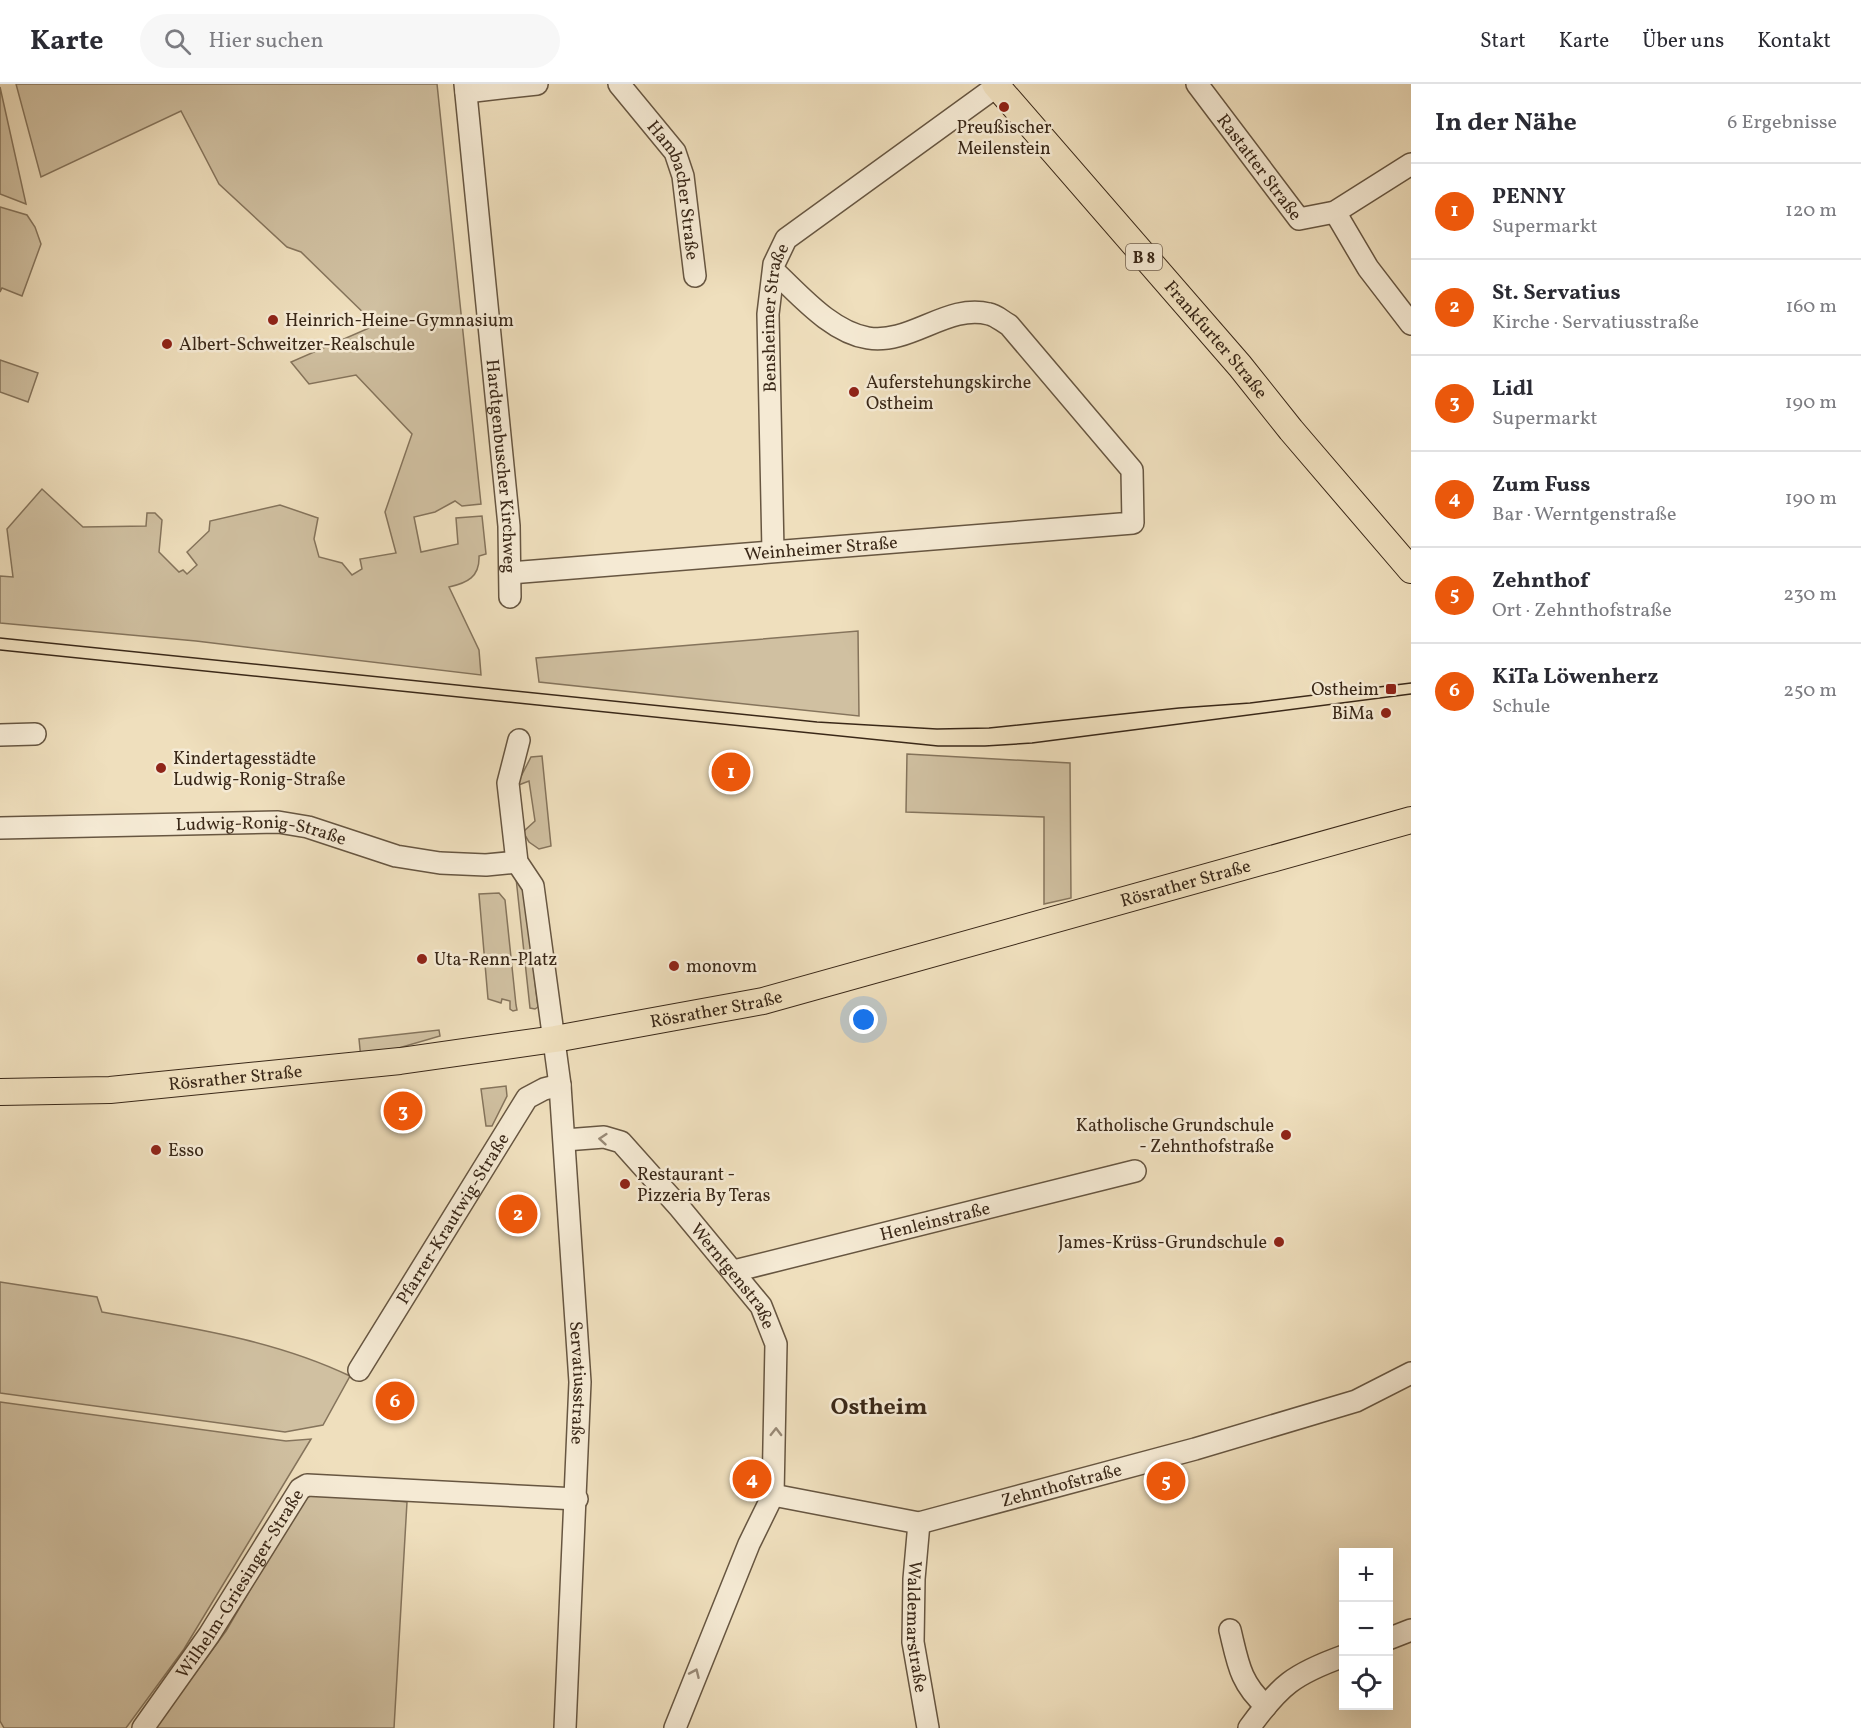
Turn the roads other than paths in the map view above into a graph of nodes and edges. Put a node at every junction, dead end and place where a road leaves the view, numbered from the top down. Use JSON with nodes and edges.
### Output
{"nodes":[{"id":1,"x":537,"y":84,"type":"edge"},
{"id":2,"x":619,"y":84,"type":"edge"},
{"id":3,"x":1197,"y":84,"type":"edge"},
{"id":4,"x":996,"y":85,"type":"edge"},
{"id":5,"x":465,"y":88,"type":"edge"},
{"id":6,"x":1411,"y":164,"type":"edge"},
{"id":7,"x":1335,"y":212,"type":"junction"},
{"id":8,"x":774,"y":271,"type":"junction"},
{"id":9,"x":694,"y":276,"type":"dead end"},
{"id":10,"x":1411,"y":324,"type":"edge"},
{"id":11,"x":773,"y":550,"type":"junction"},
{"id":12,"x":1411,"y":570,"type":"edge"},
{"id":13,"x":510,"y":573,"type":"junction"},
{"id":14,"x":510,"y":597,"type":"dead end"},
{"id":15,"x":35,"y":734,"type":"dead end"},
{"id":16,"x":0,"y":735,"type":"edge"},
{"id":17,"x":519,"y":740,"type":"dead end"},
{"id":18,"x":1411,"y":820,"type":"edge"},
{"id":19,"x":0,"y":828,"type":"edge"},
{"id":20,"x":518,"y":862,"type":"junction"},
{"id":21,"x":555,"y":1040,"type":"junction"},
{"id":22,"x":560,"y":1085,"type":"junction"},
{"id":23,"x":0,"y":1092,"type":"edge"},
{"id":24,"x":565,"y":1140,"type":"junction"},
{"id":25,"x":1136,"y":1171,"type":"dead end"},
{"id":26,"x":734,"y":1270,"type":"junction"},
{"id":27,"x":358,"y":1370,"type":"dead end"},
{"id":28,"x":1411,"y":1373,"type":"edge"},
{"id":29,"x":773,"y":1495,"type":"junction"},
{"id":30,"x":577,"y":1500,"type":"junction"},
{"id":31,"x":919,"y":1523,"type":"junction"},
{"id":32,"x":1230,"y":1630,"type":"dead end"},
{"id":33,"x":1411,"y":1630,"type":"edge"},
{"id":34,"x":1393,"y":1637,"type":"edge"},
{"id":35,"x":1339,"y":1658,"type":"edge"},
{"id":36,"x":1266,"y":1706,"type":"junction"},
{"id":37,"x":143,"y":1728,"type":"edge"},
{"id":38,"x":565,"y":1728,"type":"edge"},
{"id":39,"x":675,"y":1728,"type":"edge"},
{"id":40,"x":928,"y":1728,"type":"edge"},
{"id":41,"x":1249,"y":1728,"type":"edge"}],
"edges":[{"from":1,"to":5,"type":"street"},
{"from":2,"to":9,"type":"street","name":"Hambacher Straße"},
{"from":3,"to":7,"type":"street","name":"Rastatter Straße"},
{"from":4,"to":8,"type":"street","name":"Bensheimer Straße"},
{"from":4,"to":12,"type":"main road","name":"Frankfurter Straße","number":"B 8"},
{"from":5,"to":13,"type":"street","name":"Hardtgenbuscher Kirchweg"},
{"from":6,"to":7,"type":"street","name":"Rastatter Straße"},
{"from":7,"to":10,"type":"street","name":"Rastatter Straße"},
{"from":8,"to":11,"type":"street","name":"Bensheimer Straße"},
{"from":8,"to":11,"type":"street","name":"Weinheimer Straße"},
{"from":11,"to":13,"type":"street","name":"Weinheimer Straße"},
{"from":13,"to":14,"type":"street","name":"Hardtgenbuscher Kirchweg"},
{"from":15,"to":16,"type":"street"},
{"from":17,"to":20,"type":"street"},
{"from":18,"to":21,"type":"main road","name":"Rösrather Straße"},
{"from":19,"to":20,"type":"street","name":"Ludwig-Ronig-Straße"},
{"from":20,"to":21,"type":"street"},
{"from":21,"to":22,"type":"street","name":"Servatiusstraße"},
{"from":21,"to":23,"type":"main road","name":"Rösrather Straße"},
{"from":22,"to":24,"type":"street","name":"Servatiusstraße"},
{"from":22,"to":27,"type":"street","name":"Pfarrer-Krautwig-Straße"},
{"from":26,"to":24,"type":"street","name":"Werntgenstraße","one_way":true},
{"from":24,"to":30,"type":"street","name":"Servatiusstraße"},
{"from":25,"to":26,"type":"street","name":"Henleinstraße"},
{"from":29,"to":26,"type":"street","name":"Werntgenstraße","one_way":true},
{"from":28,"to":31,"type":"street","name":"Zehnthofstraße"},
{"from":29,"to":31,"type":"street","name":"Zehnthofstraße"},
{"from":39,"to":29,"type":"street","name":"Werntgenstraße","one_way":true},
{"from":30,"to":37,"type":"street","name":"Wilhelm-Griesinger-Straße"},
{"from":30,"to":38,"type":"street","name":"Servatiusstraße"},
{"from":31,"to":40,"type":"street","name":"Waldemarstraße"},
{"from":32,"to":36,"type":"street"},
{"from":33,"to":34,"type":"street"},
{"from":35,"to":36,"type":"street"},
{"from":36,"to":41,"type":"street"}]}
